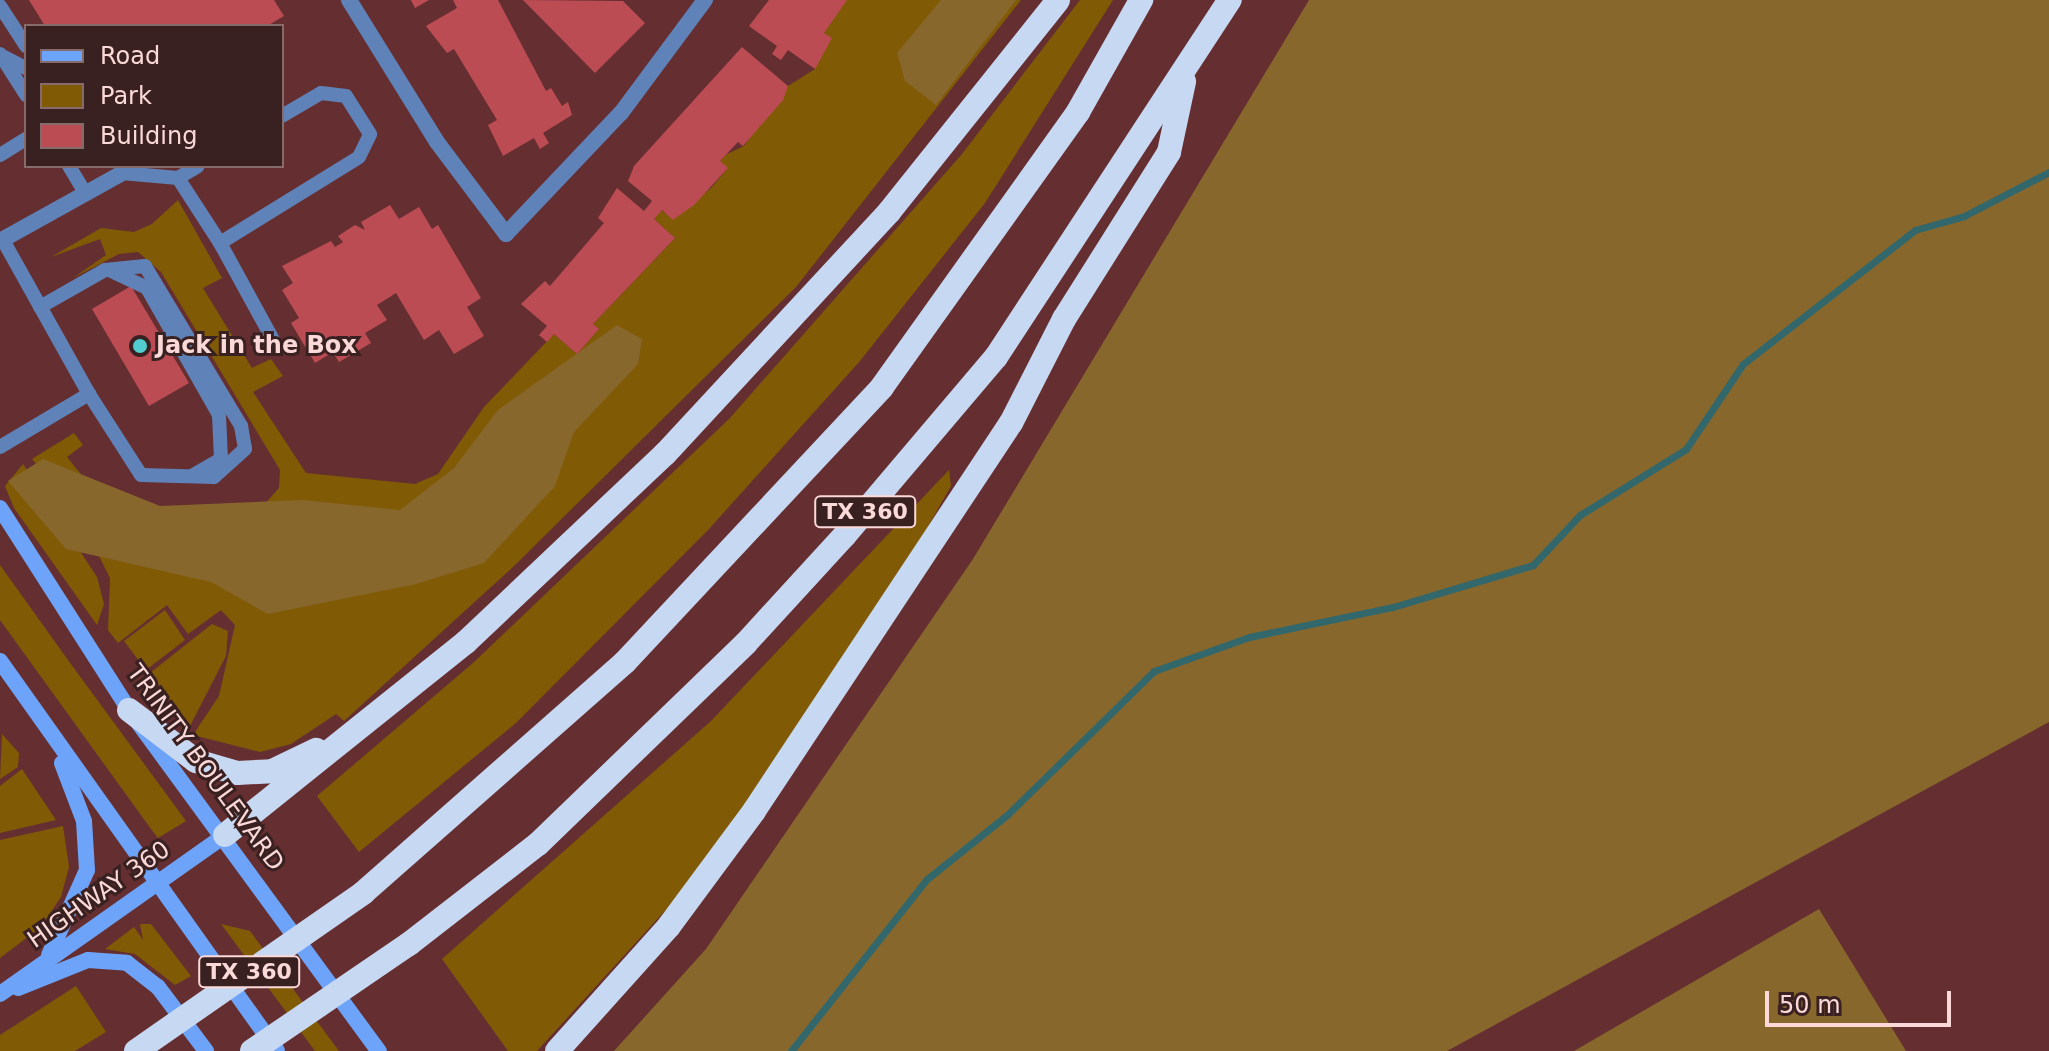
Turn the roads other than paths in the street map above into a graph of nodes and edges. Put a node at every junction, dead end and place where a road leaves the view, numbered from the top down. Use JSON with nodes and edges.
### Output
{"nodes":[{"id":1,"x":349,"y":0,"type":"edge"},
{"id":2,"x":704,"y":0,"type":"edge"},
{"id":3,"x":1058,"y":0,"type":"edge"},
{"id":4,"x":1141,"y":0,"type":"edge"},
{"id":5,"x":1230,"y":0,"type":"edge"},
{"id":6,"x":0,"y":6,"type":"edge"},
{"id":7,"x":24,"y":43,"type":"edge"},
{"id":8,"x":1,"y":55,"type":"edge"},
{"id":9,"x":24,"y":67,"type":"edge"},
{"id":10,"x":1186,"y":69,"type":"junction"},
{"id":11,"x":24,"y":92,"type":"edge"},
{"id":12,"x":284,"y":115,"type":"edge"},
{"id":13,"x":24,"y":140,"type":"edge"},
{"id":14,"x":0,"y":155,"type":"edge"},
{"id":15,"x":70,"y":168,"type":"edge"},
{"id":16,"x":195,"y":168,"type":"edge"},
{"id":17,"x":124,"y":169,"type":"edge"},
{"id":18,"x":178,"y":178,"type":"junction"},
{"id":19,"x":85,"y":193,"type":"junction"},
{"id":20,"x":1,"y":241,"type":"edge"},
{"id":21,"x":220,"y":243,"type":"junction"},
{"id":22,"x":105,"y":270,"type":"junction"},
{"id":23,"x":40,"y":307,"type":"junction"},
{"id":24,"x":277,"y":347,"type":"dead end"},
{"id":25,"x":89,"y":394,"type":"junction"},
{"id":26,"x":0,"y":447,"type":"edge"},
{"id":27,"x":185,"y":478,"type":"junction"},
{"id":28,"x":0,"y":508,"type":"edge"},
{"id":29,"x":0,"y":661,"type":"edge"},
{"id":30,"x":129,"y":710,"type":"junction"},
{"id":31,"x":370,"y":720,"type":"junction"},
{"id":32,"x":49,"y":732,"type":"junction"},
{"id":33,"x":225,"y":835,"type":"junction"},
{"id":34,"x":155,"y":887,"type":"junction"},
{"id":35,"x":45,"y":962,"type":"junction"},
{"id":36,"x":0,"y":994,"type":"edge"},
{"id":37,"x":136,"y":1051,"type":"edge"},
{"id":38,"x":206,"y":1051,"type":"edge"},
{"id":39,"x":252,"y":1051,"type":"edge"},
{"id":40,"x":277,"y":1051,"type":"edge"},
{"id":41,"x":379,"y":1051,"type":"edge"},
{"id":42,"x":557,"y":1051,"type":"edge"}],
"edges":[{"from":1,"to":2,"type":"street"},
{"from":3,"to":31,"type":"highway"},
{"from":4,"to":37,"type":"highway","number":"TX 360","bridge":true},
{"from":5,"to":10,"type":"highway","number":"TX 360"},
{"from":6,"to":7,"type":"lane"},
{"from":8,"to":9,"type":"lane"},
{"from":8,"to":11,"type":"lane"},
{"from":10,"to":39,"type":"highway","number":"TX 360","bridge":true},
{"from":10,"to":42,"type":"highway"},
{"from":12,"to":21,"type":"lane"},
{"from":13,"to":14,"type":"lane"},
{"from":15,"to":19,"type":"lane"},
{"from":16,"to":18,"type":"lane"},
{"from":17,"to":18,"type":"lane"},
{"from":17,"to":19,"type":"street"},
{"from":18,"to":21,"type":"lane"},
{"from":19,"to":20,"type":"street"},
{"from":20,"to":23,"type":"lane"},
{"from":21,"to":24,"type":"lane"},
{"from":22,"to":23,"type":"lane"},
{"from":22,"to":27,"type":"lane"},
{"from":22,"to":27,"type":"lane"},
{"from":23,"to":25,"type":"lane"},
{"from":25,"to":26,"type":"lane"},
{"from":25,"to":27,"type":"lane"},
{"from":28,"to":30,"type":"main road","name":"TRINITY BOULEVARD"},
{"from":29,"to":32,"type":"main road"},
{"from":30,"to":31,"type":"highway"},
{"from":30,"to":33,"type":"main road","name":"TRINITY BOULEVARD"},
{"from":31,"to":33,"type":"highway"},
{"from":32,"to":34,"type":"main road"},
{"from":32,"to":35,"type":"main road"},
{"from":33,"to":34,"type":"main road","name":"HIGHWAY 360"},
{"from":33,"to":41,"type":"main road","name":"TRINITY BOULEVARD"},
{"from":34,"to":35,"type":"main road","name":"HIGHWAY 360"},
{"from":34,"to":40,"type":"main road"},
{"from":35,"to":36,"type":"main road","name":"HIGHWAY 360"},
{"from":36,"to":38,"type":"main road"}]}
